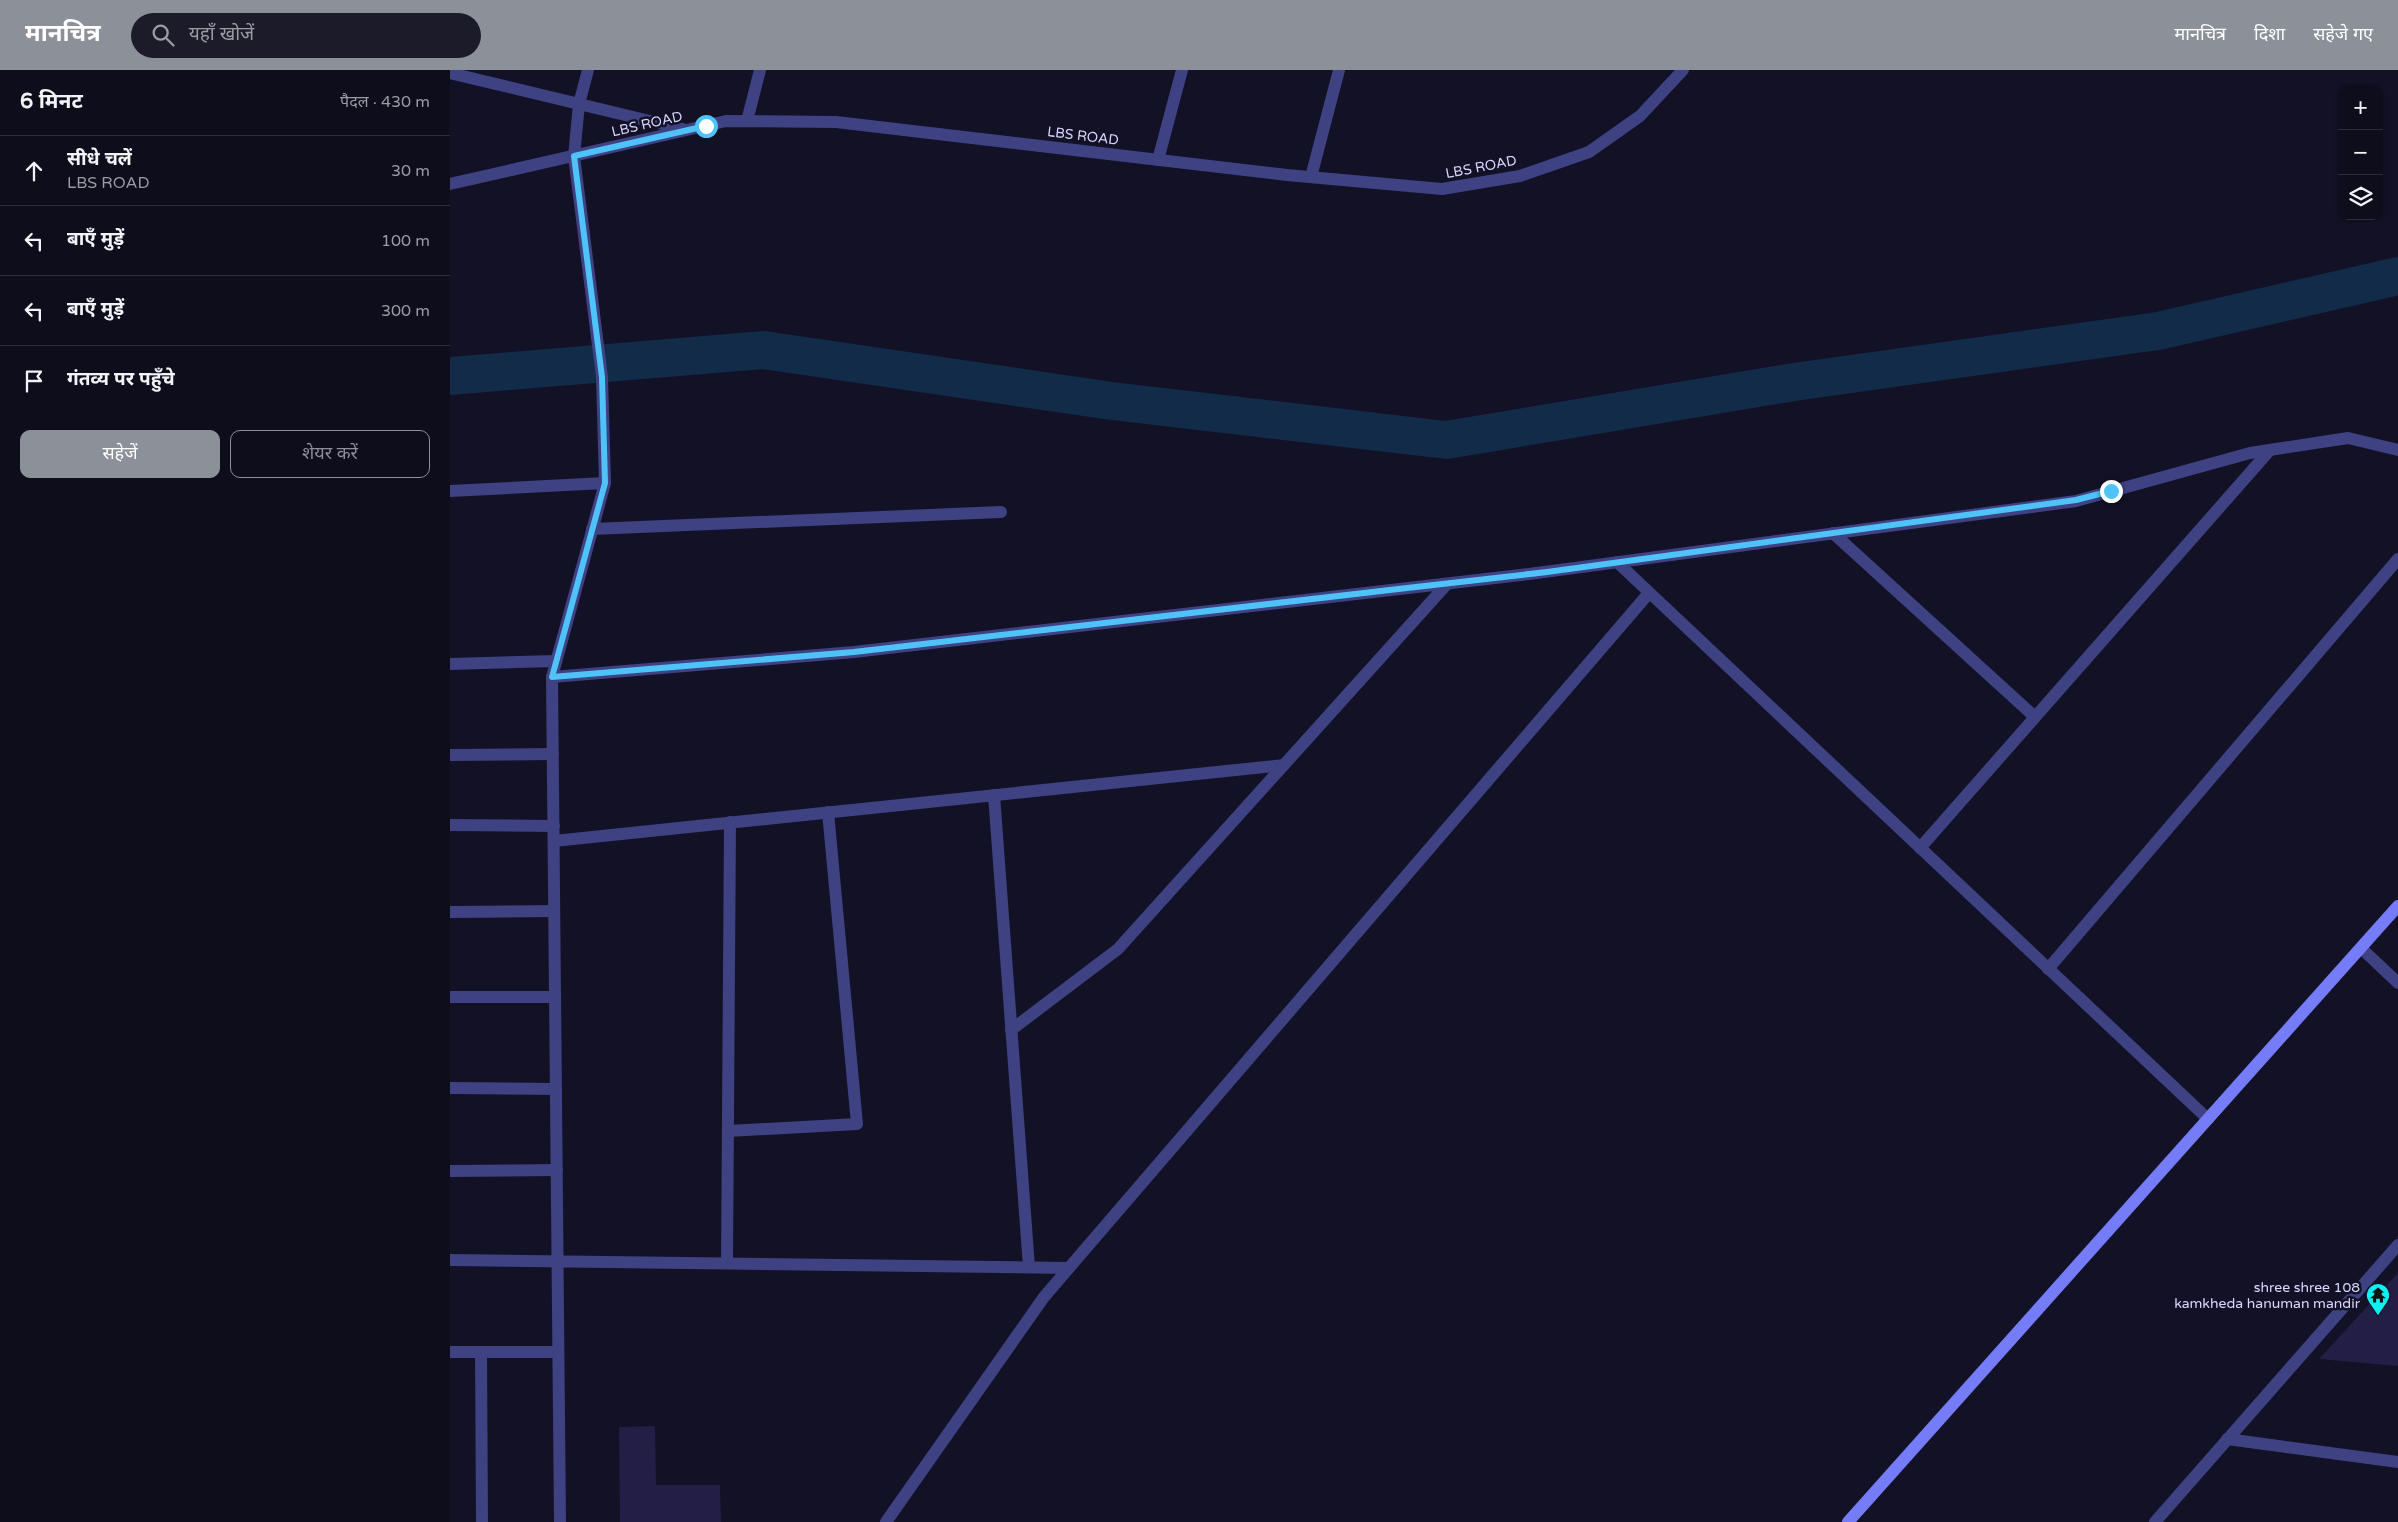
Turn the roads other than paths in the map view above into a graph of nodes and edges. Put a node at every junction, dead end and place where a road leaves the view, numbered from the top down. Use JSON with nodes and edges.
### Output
{"nodes":[{"id":1,"x":588,"y":70,"type":"edge"},
{"id":2,"x":760,"y":70,"type":"edge"},
{"id":3,"x":1182,"y":70,"type":"edge"},
{"id":4,"x":1339,"y":70,"type":"edge"},
{"id":5,"x":1683,"y":70,"type":"edge"},
{"id":6,"x":450,"y":73,"type":"edge"},
{"id":7,"x":579,"y":104,"type":"junction"},
{"id":8,"x":747,"y":121,"type":"junction"},
{"id":9,"x":687,"y":130,"type":"junction"},
{"id":10,"x":574,"y":156,"type":"junction"},
{"id":11,"x":1158,"y":160,"type":"junction"},
{"id":12,"x":1311,"y":177,"type":"junction"},
{"id":13,"x":450,"y":184,"type":"edge"},
{"id":14,"x":2270,"y":450,"type":"junction"},
{"id":15,"x":2398,"y":450,"type":"edge"},
{"id":16,"x":605,"y":483,"type":"junction"},
{"id":17,"x":450,"y":491,"type":"edge"},
{"id":18,"x":1001,"y":512,"type":"dead end"},
{"id":19,"x":592,"y":529,"type":"junction"},
{"id":20,"x":1833,"y":533,"type":"junction"},
{"id":21,"x":2398,"y":559,"type":"edge"},
{"id":22,"x":1617,"y":562,"type":"junction"},
{"id":23,"x":1447,"y":584,"type":"junction"},
{"id":24,"x":1649,"y":593,"type":"junction"},
{"id":25,"x":556,"y":661,"type":"junction"},
{"id":26,"x":450,"y":664,"type":"edge"},
{"id":27,"x":552,"y":677,"type":"junction"},
{"id":28,"x":2035,"y":717,"type":"junction"},
{"id":29,"x":553,"y":754,"type":"junction"},
{"id":30,"x":450,"y":755,"type":"edge"},
{"id":31,"x":1284,"y":765,"type":"junction"},
{"id":32,"x":994,"y":795,"type":"junction"},
{"id":33,"x":828,"y":812,"type":"junction"},
{"id":34,"x":730,"y":822,"type":"junction"},
{"id":35,"x":450,"y":825,"type":"edge"},
{"id":36,"x":554,"y":826,"type":"junction"},
{"id":37,"x":554,"y":841,"type":"junction"},
{"id":38,"x":1920,"y":848,"type":"junction"},
{"id":39,"x":2398,"y":906,"type":"edge"},
{"id":40,"x":554,"y":911,"type":"junction"},
{"id":41,"x":450,"y":912,"type":"edge"},
{"id":42,"x":2361,"y":948,"type":"junction"},
{"id":43,"x":2048,"y":969,"type":"junction"},
{"id":44,"x":2398,"y":982,"type":"edge"},
{"id":45,"x":450,"y":997,"type":"edge"},
{"id":46,"x":555,"y":997,"type":"junction"},
{"id":47,"x":1012,"y":1030,"type":"junction"},
{"id":48,"x":450,"y":1088,"type":"edge"},
{"id":49,"x":556,"y":1089,"type":"junction"},
{"id":50,"x":2208,"y":1120,"type":"junction"},
{"id":51,"x":728,"y":1131,"type":"junction"},
{"id":52,"x":557,"y":1170,"type":"junction"},
{"id":53,"x":450,"y":1171,"type":"edge"},
{"id":54,"x":2398,"y":1245,"type":"edge"},
{"id":55,"x":558,"y":1259,"type":"junction"},
{"id":56,"x":450,"y":1260,"type":"edge"},
{"id":57,"x":727,"y":1262,"type":"junction"},
{"id":58,"x":1029,"y":1267,"type":"junction"},
{"id":59,"x":1069,"y":1268,"type":"junction"},
{"id":60,"x":450,"y":1352,"type":"edge"},
{"id":61,"x":481,"y":1352,"type":"junction"},
{"id":62,"x":558,"y":1352,"type":"junction"},
{"id":63,"x":2227,"y":1439,"type":"junction"},
{"id":64,"x":2398,"y":1462,"type":"edge"},
{"id":65,"x":482,"y":1522,"type":"edge"},
{"id":66,"x":560,"y":1522,"type":"edge"},
{"id":67,"x":886,"y":1522,"type":"edge"},
{"id":68,"x":1848,"y":1522,"type":"edge"},
{"id":69,"x":2155,"y":1522,"type":"edge"}],
"edges":[{"from":1,"to":7,"type":"street"},
{"from":2,"to":8,"type":"street"},
{"from":3,"to":11,"type":"street"},
{"from":4,"to":12,"type":"street"},
{"from":5,"to":12,"type":"street","name":"LBS ROAD"},
{"from":6,"to":7,"type":"street"},
{"from":7,"to":9,"type":"street"},
{"from":7,"to":10,"type":"street"},
{"from":8,"to":9,"type":"street","name":"LBS ROAD"},
{"from":8,"to":11,"type":"street","name":"LBS ROAD"},
{"from":9,"to":10,"type":"street","name":"LBS ROAD"},
{"from":10,"to":13,"type":"street","name":"LBS ROAD"},
{"from":10,"to":16,"type":"street"},
{"from":11,"to":12,"type":"street","name":"LBS ROAD"},
{"from":14,"to":15,"type":"street"},
{"from":14,"to":20,"type":"street"},
{"from":14,"to":28,"type":"street"},
{"from":16,"to":17,"type":"street"},
{"from":16,"to":19,"type":"street"},
{"from":18,"to":19,"type":"street"},
{"from":19,"to":25,"type":"street"},
{"from":20,"to":22,"type":"street"},
{"from":20,"to":28,"type":"street"},
{"from":21,"to":43,"type":"street"},
{"from":22,"to":23,"type":"street"},
{"from":22,"to":24,"type":"street"},
{"from":23,"to":27,"type":"street"},
{"from":23,"to":31,"type":"street"},
{"from":24,"to":38,"type":"street"},
{"from":24,"to":59,"type":"street"},
{"from":25,"to":26,"type":"street"},
{"from":25,"to":27,"type":"street"},
{"from":27,"to":29,"type":"street"},
{"from":28,"to":38,"type":"street"},
{"from":29,"to":30,"type":"street"},
{"from":29,"to":36,"type":"street"},
{"from":31,"to":32,"type":"street"},
{"from":31,"to":47,"type":"street"},
{"from":32,"to":33,"type":"street"},
{"from":32,"to":47,"type":"street"},
{"from":33,"to":34,"type":"street"},
{"from":33,"to":51,"type":"street"},
{"from":34,"to":37,"type":"street"},
{"from":34,"to":51,"type":"street"},
{"from":35,"to":36,"type":"street"},
{"from":36,"to":37,"type":"street"},
{"from":37,"to":40,"type":"street"},
{"from":38,"to":43,"type":"street"},
{"from":39,"to":42,"type":"street"},
{"from":40,"to":41,"type":"street"},
{"from":40,"to":46,"type":"street"},
{"from":42,"to":44,"type":"street"},
{"from":42,"to":50,"type":"street"},
{"from":43,"to":50,"type":"street"},
{"from":45,"to":46,"type":"street"},
{"from":46,"to":49,"type":"street"},
{"from":47,"to":58,"type":"street"},
{"from":48,"to":49,"type":"street"},
{"from":49,"to":52,"type":"street"},
{"from":50,"to":68,"type":"street"},
{"from":51,"to":57,"type":"street"},
{"from":52,"to":53,"type":"street"},
{"from":52,"to":55,"type":"street"},
{"from":54,"to":63,"type":"street"},
{"from":55,"to":56,"type":"street"},
{"from":55,"to":57,"type":"street"},
{"from":55,"to":62,"type":"street"},
{"from":57,"to":58,"type":"street"},
{"from":58,"to":59,"type":"street"},
{"from":59,"to":67,"type":"street"},
{"from":60,"to":61,"type":"street"},
{"from":61,"to":62,"type":"street"},
{"from":61,"to":65,"type":"street"},
{"from":62,"to":66,"type":"street"},
{"from":63,"to":64,"type":"street"},
{"from":63,"to":69,"type":"street"}]}
